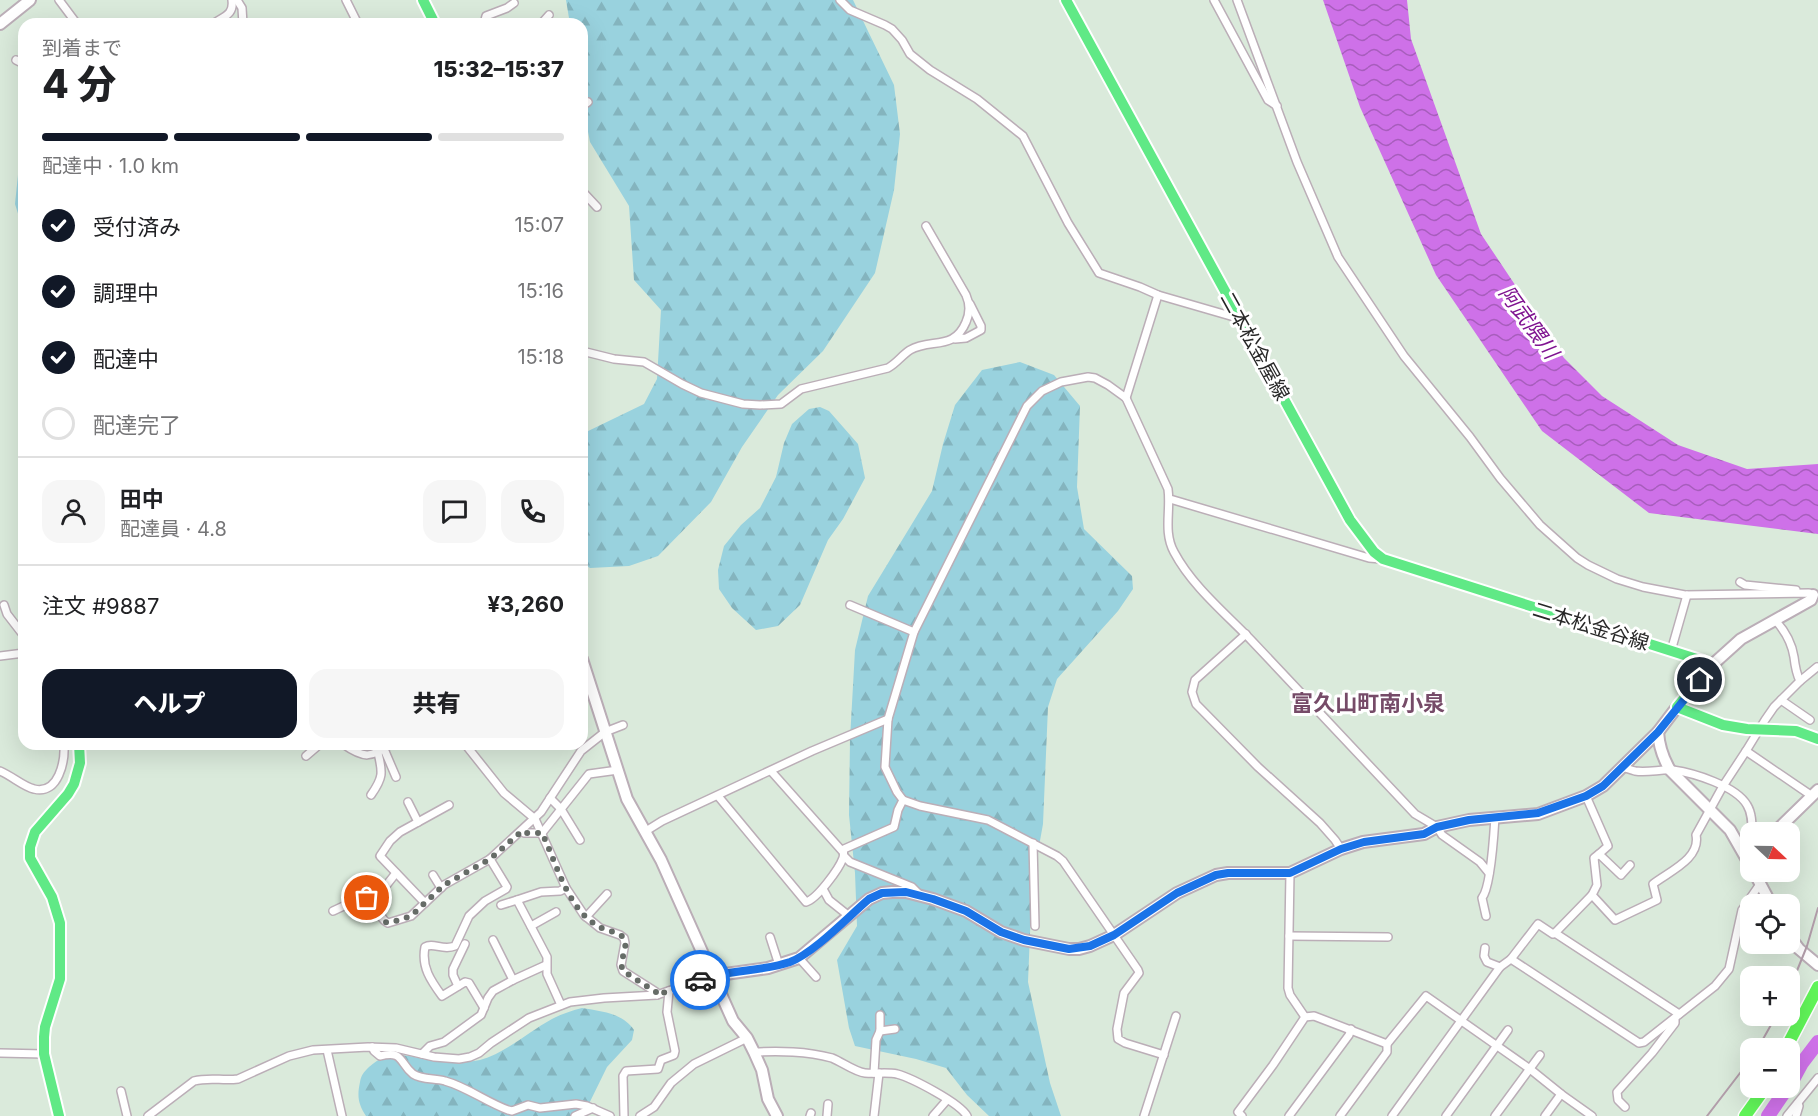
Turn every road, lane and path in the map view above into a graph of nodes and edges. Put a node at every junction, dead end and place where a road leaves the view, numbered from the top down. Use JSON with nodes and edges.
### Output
{"nodes":[{"id":1,"x":30,"y":0,"type":"edge"},
{"id":2,"x":59,"y":0,"type":"edge"},
{"id":3,"x":232,"y":0,"type":"edge"},
{"id":4,"x":237,"y":0,"type":"edge"},
{"id":5,"x":346,"y":0,"type":"edge"},
{"id":6,"x":423,"y":0,"type":"edge"},
{"id":7,"x":840,"y":0,"type":"edge"},
{"id":8,"x":1066,"y":0,"type":"edge"},
{"id":9,"x":1214,"y":0,"type":"edge"},
{"id":10,"x":1237,"y":0,"type":"edge"},
{"id":11,"x":514,"y":3,"type":"dead end"},
{"id":12,"x":549,"y":15,"type":"dead end"},
{"id":13,"x":72,"y":18,"type":"edge"},
{"id":14,"x":222,"y":18,"type":"edge"},
{"id":15,"x":243,"y":18,"type":"edge"},
{"id":16,"x":355,"y":18,"type":"edge"},
{"id":17,"x":432,"y":18,"type":"edge"},
{"id":18,"x":486,"y":18,"type":"edge"},
{"id":19,"x":546,"y":18,"type":"edge"},
{"id":20,"x":0,"y":24,"type":"edge"},
{"id":21,"x":1277,"y":106,"type":"junction"},
{"id":22,"x":588,"y":197,"type":"edge"},
{"id":23,"x":597,"y":207,"type":"dead end"},
{"id":24,"x":926,"y":226,"type":"dead end"},
{"id":25,"x":1158,"y":295,"type":"junction"},
{"id":26,"x":969,"y":302,"type":"junction"},
{"id":27,"x":1239,"y":316,"type":"junction"},
{"id":28,"x":955,"y":339,"type":"junction"},
{"id":29,"x":588,"y":352,"type":"edge"},
{"id":30,"x":1126,"y":398,"type":"junction"},
{"id":31,"x":1170,"y":499,"type":"junction"},
{"id":32,"x":1383,"y":559,"type":"junction"},
{"id":33,"x":1740,"y":582,"type":"dead end"},
{"id":34,"x":1808,"y":594,"type":"junction"},
{"id":35,"x":1687,"y":595,"type":"junction"},
{"id":36,"x":1521,"y":604,"type":"joint"},
{"id":37,"x":4,"y":605,"type":"dead end"},
{"id":38,"x":850,"y":605,"type":"dead end"},
{"id":39,"x":1776,"y":621,"type":"junction"},
{"id":40,"x":18,"y":628,"type":"edge"},
{"id":41,"x":914,"y":632,"type":"junction"},
{"id":42,"x":1246,"y":634,"type":"junction"},
{"id":43,"x":1671,"y":651,"type":"junction"},
{"id":44,"x":18,"y":654,"type":"edge"},
{"id":45,"x":0,"y":656,"type":"edge"},
{"id":46,"x":1711,"y":666,"type":"junction"},
{"id":47,"x":1817,"y":667,"type":"edge"},
{"id":48,"x":588,"y":678,"type":"edge"},
{"id":49,"x":1800,"y":681,"type":"junction"},
{"id":50,"x":1781,"y":700,"type":"junction"},
{"id":51,"x":1677,"y":706,"type":"junction"},
{"id":52,"x":888,"y":720,"type":"junction"},
{"id":53,"x":1810,"y":720,"type":"dead end"},
{"id":54,"x":623,"y":725,"type":"dead end"},
{"id":55,"x":1759,"y":730,"type":"junction"},
{"id":56,"x":605,"y":732,"type":"junction"},
{"id":57,"x":1658,"y":732,"type":"junction"},
{"id":58,"x":1818,"y":739,"type":"edge"},
{"id":59,"x":588,"y":746,"type":"edge"},
{"id":60,"x":64,"y":750,"type":"edge"},
{"id":61,"x":79,"y":750,"type":"edge"},
{"id":62,"x":353,"y":750,"type":"edge"},
{"id":63,"x":470,"y":750,"type":"edge"},
{"id":64,"x":583,"y":750,"type":"edge"},
{"id":65,"x":381,"y":751,"type":"junction"},
{"id":66,"x":1746,"y":751,"type":"junction"},
{"id":67,"x":1622,"y":767,"type":"junction"},
{"id":68,"x":618,"y":770,"type":"junction"},
{"id":69,"x":1670,"y":770,"type":"junction"},
{"id":70,"x":0,"y":771,"type":"edge"},
{"id":71,"x":771,"y":771,"type":"junction"},
{"id":72,"x":396,"y":777,"type":"dead end"},
{"id":73,"x":1723,"y":786,"type":"junction"},
{"id":74,"x":1815,"y":793,"type":"edge"},
{"id":75,"x":371,"y":795,"type":"dead end"},
{"id":76,"x":718,"y":796,"type":"junction"},
{"id":77,"x":1586,"y":796,"type":"junction"},
{"id":78,"x":550,"y":798,"type":"junction"},
{"id":79,"x":903,"y":800,"type":"junction"},
{"id":80,"x":408,"y":802,"type":"dead end"},
{"id":81,"x":448,"y":805,"type":"dead end"},
{"id":82,"x":561,"y":809,"type":"junction"},
{"id":83,"x":1710,"y":811,"type":"junction"},
{"id":84,"x":1495,"y":817,"type":"junction"},
{"id":85,"x":535,"y":819,"type":"junction"},
{"id":86,"x":418,"y":822,"type":"junction"},
{"id":87,"x":1751,"y":822,"type":"edge"},
{"id":88,"x":1785,"y":822,"type":"edge"},
{"id":89,"x":1437,"y":827,"type":"junction"},
{"id":90,"x":522,"y":831,"type":"junction"},
{"id":91,"x":646,"y":831,"type":"junction"},
{"id":92,"x":542,"y":833,"type":"junction"},
{"id":93,"x":580,"y":840,"type":"dead end"},
{"id":94,"x":1033,"y":843,"type":"junction"},
{"id":95,"x":1740,"y":844,"type":"edge"},
{"id":96,"x":1341,"y":849,"type":"junction"},
{"id":97,"x":843,"y":854,"type":"junction"},
{"id":98,"x":1599,"y":854,"type":"junction"},
{"id":99,"x":490,"y":859,"type":"junction"},
{"id":100,"x":1630,"y":865,"type":"dead end"},
{"id":101,"x":396,"y":873,"type":"junction"},
{"id":102,"x":1290,"y":873,"type":"junction"},
{"id":103,"x":1489,"y":873,"type":"junction"},
{"id":104,"x":433,"y":875,"type":"dead end"},
{"id":105,"x":1760,"y":884,"type":"joint"},
{"id":106,"x":441,"y":888,"type":"junction"},
{"id":107,"x":566,"y":888,"type":"junction"},
{"id":108,"x":823,"y":889,"type":"junction"},
{"id":109,"x":607,"y":894,"type":"dead end"},
{"id":110,"x":1766,"y":894,"type":"edge"},
{"id":111,"x":1592,"y":895,"type":"junction"},
{"id":112,"x":921,"y":896,"type":"junction"},
{"id":113,"x":517,"y":900,"type":"junction"},
{"id":114,"x":374,"y":901,"type":"junction"},
{"id":115,"x":425,"y":903,"type":"junction"},
{"id":116,"x":501,"y":904,"type":"dead end"},
{"id":117,"x":333,"y":911,"type":"dead end"},
{"id":118,"x":556,"y":912,"type":"dead end"},
{"id":119,"x":586,"y":916,"type":"junction"},
{"id":120,"x":849,"y":916,"type":"junction"},
{"id":121,"x":1486,"y":916,"type":"dead end"},
{"id":122,"x":531,"y":926,"type":"junction"},
{"id":123,"x":1035,"y":926,"type":"dead end"},
{"id":124,"x":1556,"y":933,"type":"junction"},
{"id":125,"x":1114,"y":935,"type":"junction"},
{"id":126,"x":1289,"y":936,"type":"junction"},
{"id":127,"x":770,"y":937,"type":"dead end"},
{"id":128,"x":1388,"y":937,"type":"dead end"},
{"id":129,"x":493,"y":940,"type":"dead end"},
{"id":130,"x":465,"y":944,"type":"dead end"},
{"id":131,"x":1485,"y":948,"type":"dead end"},
{"id":132,"x":1800,"y":950,"type":"edge"},
{"id":133,"x":799,"y":958,"type":"junction"},
{"id":134,"x":1511,"y":959,"type":"junction"},
{"id":135,"x":1818,"y":963,"type":"edge"},
{"id":136,"x":779,"y":965,"type":"junction"},
{"id":137,"x":546,"y":966,"type":"junction"},
{"id":138,"x":1500,"y":967,"type":"junction"},
{"id":139,"x":711,"y":976,"type":"junction"},
{"id":140,"x":816,"y":977,"type":"dead end"},
{"id":141,"x":513,"y":980,"type":"junction"},
{"id":142,"x":458,"y":986,"type":"junction"},
{"id":143,"x":1818,"y":987,"type":"edge"},
{"id":144,"x":669,"y":991,"type":"junction"},
{"id":145,"x":657,"y":995,"type":"junction"},
{"id":146,"x":561,"y":1005,"type":"junction"},
{"id":147,"x":484,"y":1008,"type":"junction"},
{"id":148,"x":880,"y":1015,"type":"dead end"},
{"id":149,"x":1176,"y":1016,"type":"dead end"},
{"id":150,"x":1677,"y":1016,"type":"junction"},
{"id":151,"x":1305,"y":1017,"type":"junction"},
{"id":152,"x":1462,"y":1021,"type":"junction"},
{"id":153,"x":895,"y":1029,"type":"dead end"},
{"id":154,"x":1351,"y":1029,"type":"junction"},
{"id":155,"x":1508,"y":1030,"type":"dead end"},
{"id":156,"x":880,"y":1031,"type":"junction"},
{"id":157,"x":747,"y":1038,"type":"junction"},
{"id":158,"x":1791,"y":1038,"type":"edge"},
{"id":159,"x":1387,"y":1044,"type":"junction"},
{"id":160,"x":1497,"y":1046,"type":"junction"},
{"id":161,"x":372,"y":1047,"type":"junction"},
{"id":162,"x":327,"y":1050,"type":"junction"},
{"id":163,"x":754,"y":1052,"type":"junction"},
{"id":164,"x":0,"y":1053,"type":"edge"},
{"id":165,"x":44,"y":1054,"type":"junction"},
{"id":166,"x":422,"y":1054,"type":"junction"},
{"id":167,"x":1164,"y":1055,"type":"junction"},
{"id":168,"x":1540,"y":1055,"type":"dead end"},
{"id":169,"x":1530,"y":1069,"type":"junction"},
{"id":170,"x":876,"y":1073,"type":"junction"},
{"id":171,"x":1818,"y":1078,"type":"edge"},
{"id":172,"x":121,"y":1091,"type":"dead end"},
{"id":173,"x":1561,"y":1094,"type":"junction"},
{"id":174,"x":1758,"y":1098,"type":"edge"},
{"id":175,"x":947,"y":1100,"type":"junction"},
{"id":176,"x":1798,"y":1103,"type":"junction"},
{"id":177,"x":828,"y":1104,"type":"dead end"},
{"id":178,"x":1625,"y":1107,"type":"dead end"},
{"id":179,"x":593,"y":1108,"type":"junction"},
{"id":180,"x":58,"y":1116,"type":"edge"},
{"id":181,"x":128,"y":1116,"type":"edge"},
{"id":182,"x":148,"y":1116,"type":"edge"},
{"id":183,"x":342,"y":1116,"type":"edge"},
{"id":184,"x":575,"y":1116,"type":"edge"},
{"id":185,"x":610,"y":1116,"type":"edge"},
{"id":186,"x":624,"y":1116,"type":"edge"},
{"id":187,"x":640,"y":1116,"type":"edge"},
{"id":188,"x":777,"y":1116,"type":"edge"},
{"id":189,"x":827,"y":1116,"type":"edge"},
{"id":190,"x":874,"y":1116,"type":"edge"},
{"id":191,"x":933,"y":1116,"type":"edge"},
{"id":192,"x":967,"y":1116,"type":"edge"},
{"id":193,"x":1144,"y":1116,"type":"edge"},
{"id":194,"x":1242,"y":1116,"type":"edge"},
{"id":195,"x":1289,"y":1116,"type":"edge"},
{"id":196,"x":1340,"y":1116,"type":"edge"},
{"id":197,"x":1392,"y":1116,"type":"edge"},
{"id":198,"x":1446,"y":1116,"type":"edge"},
{"id":199,"x":1495,"y":1116,"type":"edge"},
{"id":200,"x":1545,"y":1116,"type":"edge"},
{"id":201,"x":1592,"y":1116,"type":"edge"},
{"id":202,"x":1746,"y":1116,"type":"edge"},
{"id":203,"x":1787,"y":1116,"type":"edge"},
{"id":204,"x":1796,"y":1116,"type":"edge"}],
"edges":[{"from":1,"to":20,"type":"street"},
{"from":2,"to":13,"type":"street"},
{"from":3,"to":14,"type":"street"},
{"from":4,"to":15,"type":"street"},
{"from":5,"to":16,"type":"street"},
{"from":6,"to":17,"type":"main road"},
{"from":7,"to":25,"type":"street"},
{"from":8,"to":27,"type":"main road","name":"二本松金屋線"},
{"from":9,"to":21,"type":"street"},
{"from":10,"to":21,"type":"street"},
{"from":11,"to":18,"type":"street"},
{"from":12,"to":19,"type":"street"},
{"from":21,"to":35,"type":"street"},
{"from":22,"to":23,"type":"street"},
{"from":24,"to":26,"type":"street"},
{"from":25,"to":27,"type":"street"},
{"from":25,"to":30,"type":"street"},
{"from":26,"to":28,"type":"street"},
{"from":26,"to":28,"type":"street"},
{"from":27,"to":32,"type":"main road","name":"二本松金屋線"},
{"from":28,"to":29,"type":"street"},
{"from":30,"to":31,"type":"street"},
{"from":30,"to":41,"type":"street"},
{"from":31,"to":32,"type":"street"},
{"from":31,"to":42,"type":"street"},
{"from":32,"to":36,"type":"main road","name":"二本松金屋線"},
{"from":33,"to":34,"type":"street"},
{"from":34,"to":35,"type":"street"},
{"from":34,"to":39,"type":"street"},
{"from":35,"to":43,"type":"street"},
{"from":36,"to":43,"type":"main road","name":"二本松金谷線"},
{"from":37,"to":40,"type":"street"},
{"from":38,"to":41,"type":"street"},
{"from":39,"to":46,"type":"street"},
{"from":39,"to":49,"type":"street"},
{"from":41,"to":52,"type":"street"},
{"from":42,"to":89,"type":"street"},
{"from":42,"to":96,"type":"street"},
{"from":43,"to":46,"type":"main road","name":"二本松金谷線"},
{"from":44,"to":45,"type":"street"},
{"from":46,"to":51,"type":"main road"},
{"from":47,"to":49,"type":"street"},
{"from":48,"to":56,"type":"street"},
{"from":49,"to":50,"type":"street"},
{"from":50,"to":53,"type":"street"},
{"from":50,"to":55,"type":"street"},
{"from":51,"to":55,"type":"main road"},
{"from":51,"to":57,"type":"street"},
{"from":52,"to":71,"type":"street"},
{"from":52,"to":79,"type":"street"},
{"from":54,"to":56,"type":"street"},
{"from":55,"to":58,"type":"main road"},
{"from":55,"to":66,"type":"street"},
{"from":56,"to":59,"type":"street"},
{"from":56,"to":68,"type":"street"},
{"from":57,"to":67,"type":"street"},
{"from":57,"to":69,"type":"street"},
{"from":60,"to":70,"type":"street"},
{"from":61,"to":165,"type":"main road"},
{"from":62,"to":65,"type":"street"},
{"from":63,"to":85,"type":"street"},
{"from":64,"to":78,"type":"street"},
{"from":65,"to":72,"type":"street"},
{"from":65,"to":75,"type":"street"},
{"from":66,"to":73,"type":"street"},
{"from":66,"to":74,"type":"street"},
{"from":67,"to":69,"type":"street"},
{"from":67,"to":77,"type":"street"},
{"from":68,"to":82,"type":"street"},
{"from":68,"to":91,"type":"street"},
{"from":69,"to":73,"type":"street"},
{"from":69,"to":83,"type":"street"},
{"from":71,"to":76,"type":"street"},
{"from":71,"to":97,"type":"street"},
{"from":73,"to":83,"type":"street"},
{"from":73,"to":87,"type":"street"},
{"from":74,"to":88,"type":"street"},
{"from":76,"to":91,"type":"street"},
{"from":76,"to":108,"type":"street"},
{"from":77,"to":84,"type":"street"},
{"from":77,"to":98,"type":"street"},
{"from":78,"to":82,"type":"street"},
{"from":78,"to":85,"type":"street"},
{"from":79,"to":94,"type":"street"},
{"from":79,"to":97,"type":"street"},
{"from":80,"to":86,"type":"street"},
{"from":81,"to":86,"type":"street"},
{"from":82,"to":92,"type":"street"},
{"from":82,"to":93,"type":"street"},
{"from":83,"to":95,"type":"street"},
{"from":83,"to":111,"type":"street"},
{"from":84,"to":89,"type":"street"},
{"from":84,"to":103,"type":"street"},
{"from":85,"to":90,"type":"street"},
{"from":85,"to":92,"type":"street"},
{"from":86,"to":101,"type":"street"},
{"from":89,"to":96,"type":"street"},
{"from":89,"to":103,"type":"street"},
{"from":90,"to":92,"type":"street"},
{"from":90,"to":99,"type":"street"},
{"from":91,"to":139,"type":"street"},
{"from":92,"to":107,"type":"street"},
{"from":94,"to":123,"type":"street"},
{"from":94,"to":125,"type":"street"},
{"from":96,"to":102,"type":"street"},
{"from":97,"to":108,"type":"street"},
{"from":97,"to":112,"type":"street"},
{"from":98,"to":100,"type":"street"},
{"from":98,"to":111,"type":"street"},
{"from":99,"to":106,"type":"street"},
{"from":99,"to":142,"type":"street"},
{"from":101,"to":114,"type":"street"},
{"from":101,"to":115,"type":"street"},
{"from":102,"to":125,"type":"street"},
{"from":102,"to":126,"type":"street"},
{"from":103,"to":121,"type":"street"},
{"from":104,"to":106,"type":"street"},
{"from":105,"to":110,"type":"street"},
{"from":105,"to":150,"type":"street"},
{"from":106,"to":115,"type":"street"},
{"from":107,"to":113,"type":"street"},
{"from":107,"to":119,"type":"street"},
{"from":108,"to":120,"type":"street"},
{"from":109,"to":119,"type":"street"},
{"from":111,"to":124,"type":"street"},
{"from":112,"to":120,"type":"street"},
{"from":112,"to":125,"type":"street"},
{"from":113,"to":116,"type":"street"},
{"from":113,"to":122,"type":"street"},
{"from":114,"to":115,"type":"street"},
{"from":114,"to":117,"type":"street"},
{"from":118,"to":122,"type":"street"},
{"from":119,"to":145,"type":"street"},
{"from":120,"to":133,"type":"street"},
{"from":122,"to":137,"type":"street"},
{"from":124,"to":134,"type":"street"},
{"from":124,"to":150,"type":"street"},
{"from":125,"to":167,"type":"street"},
{"from":126,"to":128,"type":"street"},
{"from":126,"to":151,"type":"street"},
{"from":127,"to":136,"type":"street"},
{"from":129,"to":141,"type":"street"},
{"from":130,"to":142,"type":"street"},
{"from":131,"to":138,"type":"street"},
{"from":132,"to":135,"type":"street"},
{"from":133,"to":136,"type":"street"},
{"from":133,"to":140,"type":"street"},
{"from":134,"to":138,"type":"street"},
{"from":134,"to":150,"type":"street"},
{"from":136,"to":139,"type":"street"},
{"from":137,"to":141,"type":"street"},
{"from":137,"to":146,"type":"street"},
{"from":138,"to":152,"type":"street"},
{"from":139,"to":144,"type":"street"},
{"from":139,"to":157,"type":"street"},
{"from":141,"to":147,"type":"street"},
{"from":142,"to":147,"type":"street"},
{"from":143,"to":158,"type":"highway"},
{"from":144,"to":145,"type":"street"},
{"from":144,"to":186,"type":"street"},
{"from":145,"to":146,"type":"street"},
{"from":146,"to":166,"type":"street"},
{"from":147,"to":166,"type":"street"},
{"from":148,"to":156,"type":"street"},
{"from":149,"to":167,"type":"street"},
{"from":150,"to":178,"type":"street"},
{"from":151,"to":154,"type":"street"},
{"from":151,"to":194,"type":"street"},
{"from":152,"to":159,"type":"street"},
{"from":152,"to":160,"type":"street"},
{"from":152,"to":197,"type":"street"},
{"from":153,"to":156,"type":"street"},
{"from":154,"to":159,"type":"street"},
{"from":154,"to":195,"type":"street"},
{"from":155,"to":160,"type":"street"},
{"from":156,"to":170,"type":"street"},
{"from":157,"to":163,"type":"street"},
{"from":157,"to":187,"type":"street"},
{"from":159,"to":196,"type":"street"},
{"from":160,"to":169,"type":"street"},
{"from":160,"to":198,"type":"street"},
{"from":161,"to":162,"type":"street"},
{"from":161,"to":166,"type":"street"},
{"from":161,"to":179,"type":"street"},
{"from":162,"to":182,"type":"street"},
{"from":162,"to":183,"type":"street"},
{"from":163,"to":170,"type":"street"},
{"from":163,"to":188,"type":"street"},
{"from":164,"to":165,"type":"street"},
{"from":165,"to":180,"type":"main road"},
{"from":167,"to":193,"type":"street"},
{"from":168,"to":169,"type":"street"},
{"from":169,"to":173,"type":"street"},
{"from":169,"to":199,"type":"street"},
{"from":170,"to":175,"type":"street"},
{"from":170,"to":190,"type":"street"},
{"from":171,"to":176,"type":"street"},
{"from":172,"to":181,"type":"street"},
{"from":173,"to":200,"type":"street"},
{"from":173,"to":201,"type":"street"},
{"from":174,"to":202,"type":"highway"},
{"from":175,"to":191,"type":"street"},
{"from":175,"to":192,"type":"street"},
{"from":176,"to":203,"type":"street"},
{"from":176,"to":204,"type":"street"},
{"from":177,"to":189,"type":"street"},
{"from":179,"to":184,"type":"street"},
{"from":179,"to":185,"type":"street"}]}
